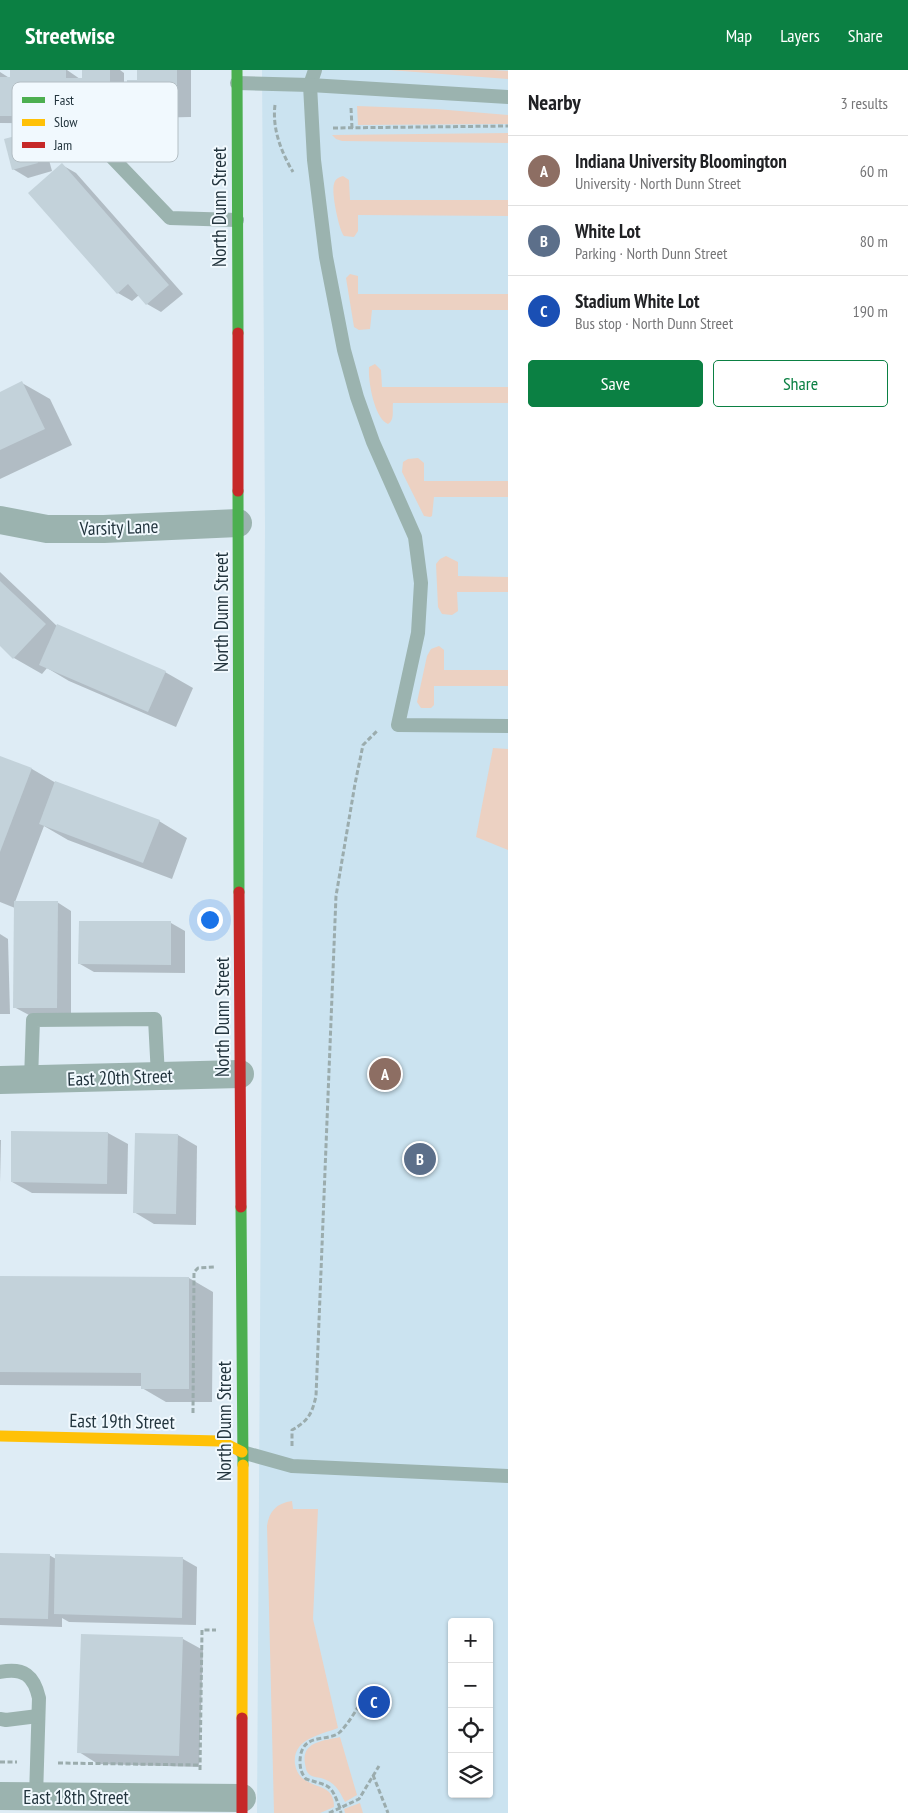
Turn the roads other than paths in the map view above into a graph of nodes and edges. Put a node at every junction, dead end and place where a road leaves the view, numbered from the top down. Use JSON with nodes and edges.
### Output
{"nodes":[{"id":1,"x":315,"y":70,"type":"edge"},
{"id":2,"x":237,"y":76,"type":"edge"},
{"id":3,"x":310,"y":85,"type":"junction"},
{"id":4,"x":508,"y":97,"type":"edge"},
{"id":5,"x":116,"y":162,"type":"edge"},
{"id":6,"x":237,"y":220,"type":"junction"},
{"id":7,"x":0,"y":520,"type":"edge"},
{"id":8,"x":238,"y":523,"type":"junction"},
{"id":9,"x":508,"y":726,"type":"edge"},
{"id":10,"x":240,"y":1074,"type":"junction"},
{"id":11,"x":158,"y":1076,"type":"junction"},
{"id":12,"x":0,"y":1080,"type":"edge"},
{"id":13,"x":31,"y":1080,"type":"junction"},
{"id":14,"x":0,"y":1436,"type":"edge"},
{"id":15,"x":242,"y":1452,"type":"junction"},
{"id":16,"x":508,"y":1476,"type":"edge"},
{"id":17,"x":0,"y":1672,"type":"edge"},
{"id":18,"x":38,"y":1716,"type":"junction"},
{"id":19,"x":0,"y":1719,"type":"edge"},
{"id":20,"x":0,"y":1796,"type":"edge"},
{"id":21,"x":36,"y":1796,"type":"junction"},
{"id":22,"x":242,"y":1806,"type":"edge"}],
"edges":[{"from":1,"to":3,"type":"lane"},
{"from":2,"to":3,"type":"lane"},
{"from":2,"to":6,"type":"street","name":"North Dunn Street"},
{"from":3,"to":4,"type":"lane"},
{"from":3,"to":9,"type":"lane"},
{"from":5,"to":6,"type":"lane"},
{"from":6,"to":8,"type":"street","name":"North Dunn Street"},
{"from":7,"to":8,"type":"street","name":"Varsity Lane"},
{"from":8,"to":10,"type":"street","name":"North Dunn Street"},
{"from":10,"to":11,"type":"street","name":"East 20th Street"},
{"from":10,"to":15,"type":"street","name":"North Dunn Street"},
{"from":11,"to":13,"type":"street","name":"East 20th Street"},
{"from":11,"to":13,"type":"lane"},
{"from":12,"to":13,"type":"street","name":"East 20th Street"},
{"from":14,"to":15,"type":"street","name":"East 19th Street"},
{"from":15,"to":16,"type":"lane"},
{"from":15,"to":22,"type":"street","name":"North Dunn Street"},
{"from":17,"to":18,"type":"lane"},
{"from":18,"to":19,"type":"lane"},
{"from":18,"to":21,"type":"lane"},
{"from":20,"to":21,"type":"street","name":"East 18th Street"},
{"from":21,"to":22,"type":"street","name":"East 18th Street"}]}
